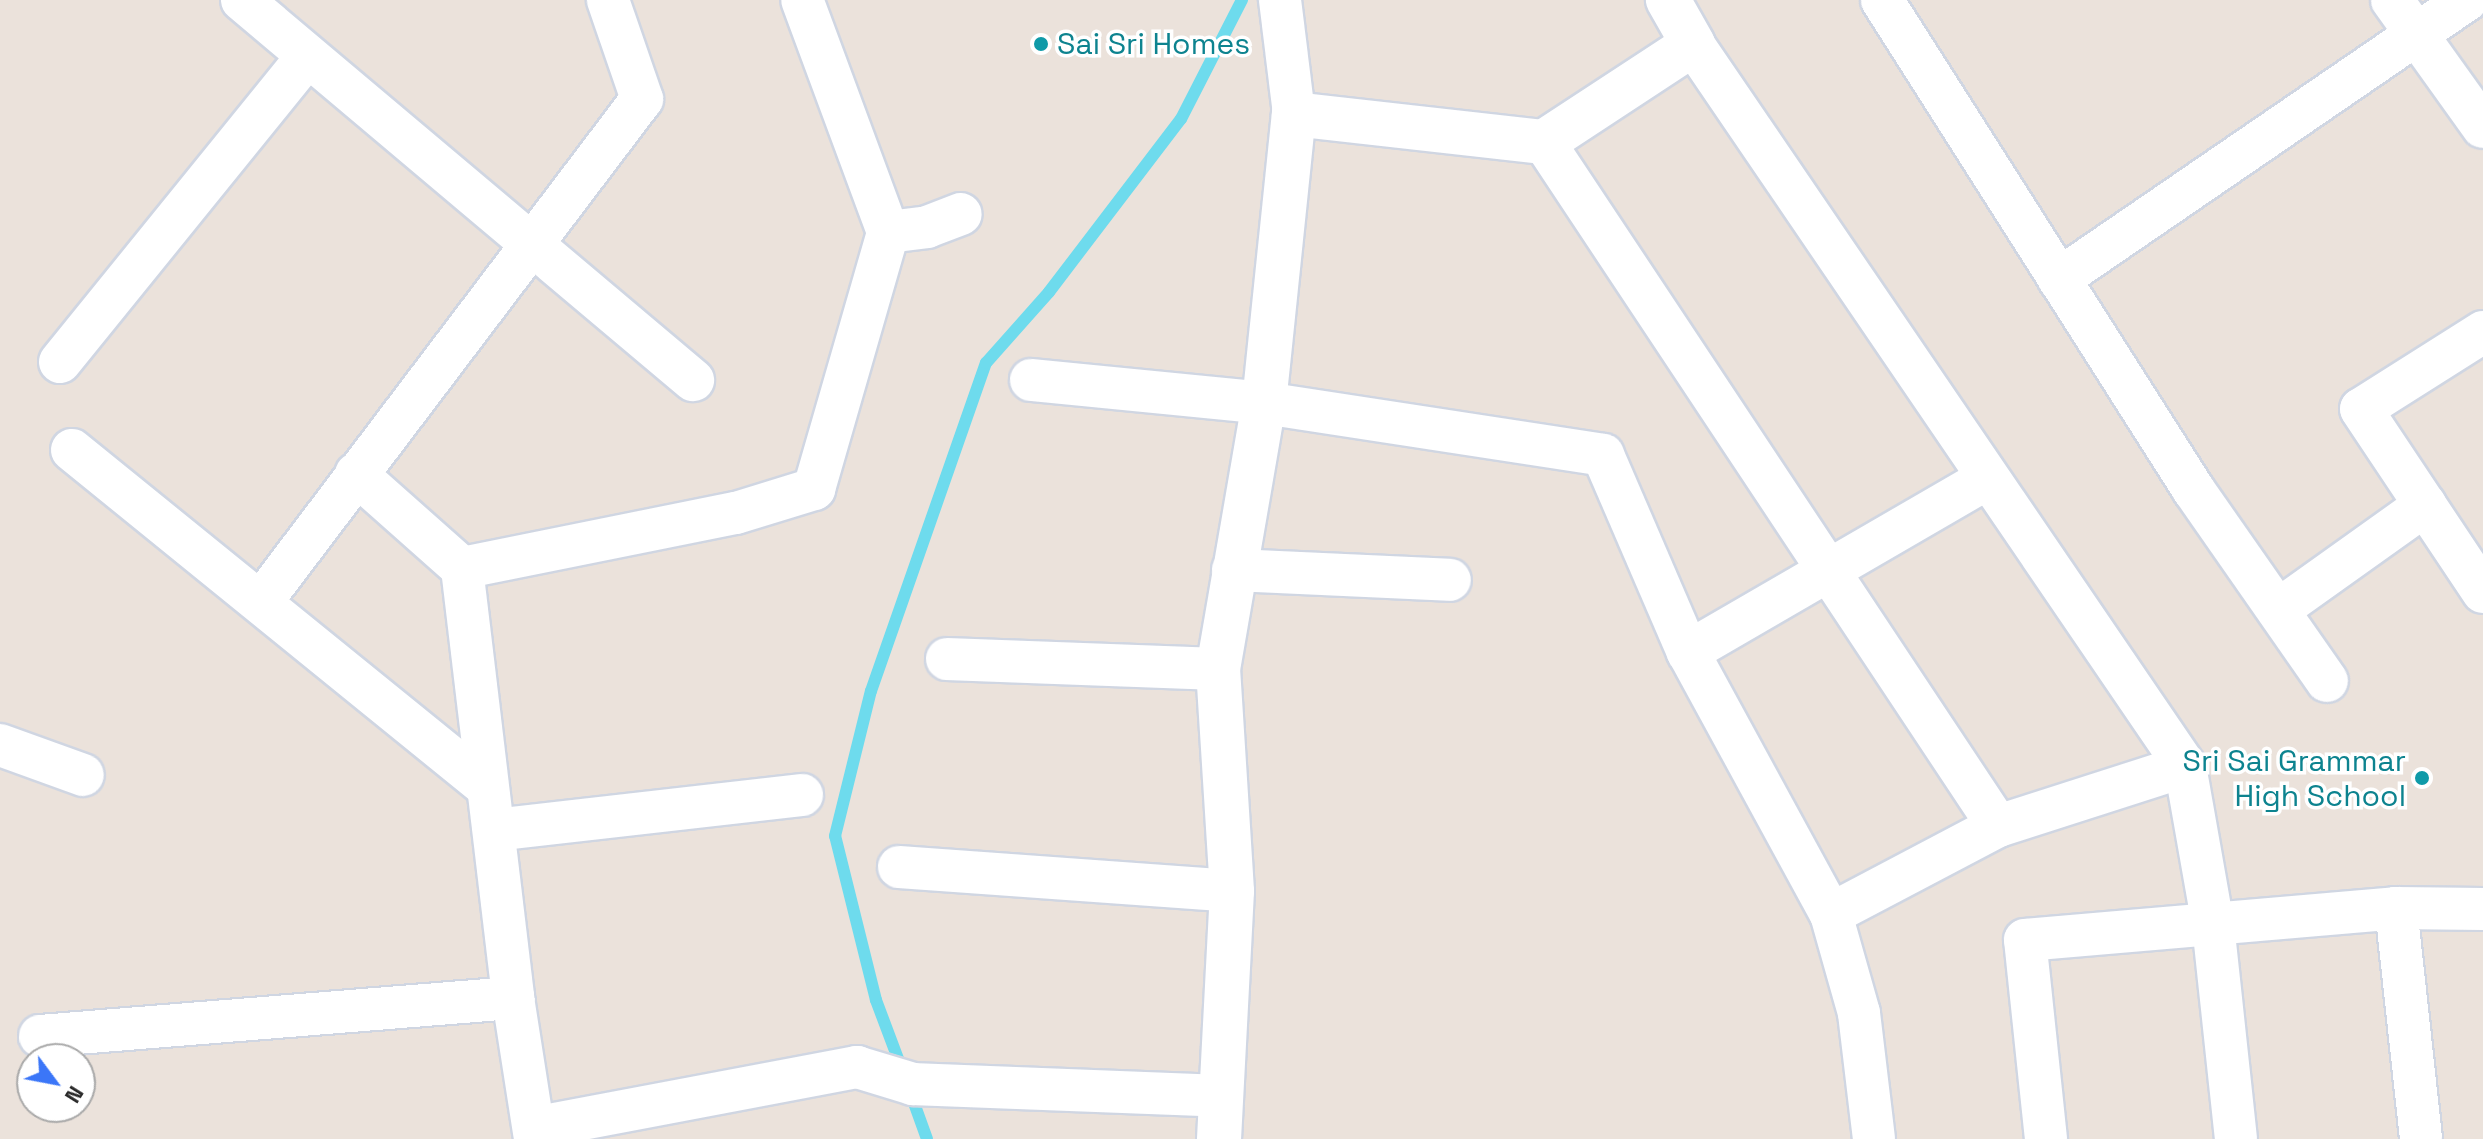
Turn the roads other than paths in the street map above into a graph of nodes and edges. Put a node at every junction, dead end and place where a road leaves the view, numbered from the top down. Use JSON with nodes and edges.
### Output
{"nodes":[{"id":1,"x":242,"y":0,"type":"edge"},
{"id":2,"x":608,"y":0,"type":"edge"},
{"id":3,"x":802,"y":0,"type":"edge"},
{"id":4,"x":1280,"y":0,"type":"edge"},
{"id":5,"x":1668,"y":0,"type":"edge"},
{"id":6,"x":1882,"y":0,"type":"edge"},
{"id":7,"x":2392,"y":0,"type":"edge"},
{"id":8,"x":2467,"y":0,"type":"edge"},
{"id":9,"x":2419,"y":37,"type":"junction"},
{"id":10,"x":1693,"y":44,"type":"junction"},
{"id":11,"x":307,"y":57,"type":"junction"},
{"id":12,"x":1294,"y":114,"type":"junction"},
{"id":13,"x":2483,"y":127,"type":"edge"},
{"id":14,"x":1544,"y":142,"type":"junction"},
{"id":15,"x":961,"y":214,"type":"dead end"},
{"id":16,"x":888,"y":232,"type":"junction"},
{"id":17,"x":535,"y":245,"type":"junction"},
{"id":18,"x":2059,"y":279,"type":"junction"},
{"id":19,"x":2483,"y":332,"type":"edge"},
{"id":20,"x":60,"y":362,"type":"dead end"},
{"id":21,"x":693,"y":380,"type":"dead end"},
{"id":22,"x":1031,"y":380,"type":"dead end"},
{"id":23,"x":1264,"y":403,"type":"junction"},
{"id":24,"x":72,"y":450,"type":"dead end"},
{"id":25,"x":356,"y":474,"type":"junction"},
{"id":26,"x":1985,"y":480,"type":"junction"},
{"id":27,"x":2425,"y":505,"type":"junction"},
{"id":28,"x":462,"y":568,"type":"junction"},
{"id":29,"x":1233,"y":570,"type":"junction"},
{"id":30,"x":1832,"y":570,"type":"junction"},
{"id":31,"x":1450,"y":580,"type":"dead end"},
{"id":32,"x":2483,"y":592,"type":"edge"},
{"id":33,"x":261,"y":602,"type":"junction"},
{"id":34,"x":2278,"y":610,"type":"junction"},
{"id":35,"x":1688,"y":652,"type":"junction"},
{"id":36,"x":947,"y":659,"type":"dead end"},
{"id":37,"x":1218,"y":669,"type":"junction"},
{"id":38,"x":2327,"y":681,"type":"dead end"},
{"id":39,"x":0,"y":745,"type":"edge"},
{"id":40,"x":2185,"y":766,"type":"junction"},
{"id":41,"x":83,"y":775,"type":"dead end"},
{"id":42,"x":486,"y":786,"type":"junction"},
{"id":43,"x":802,"y":795,"type":"dead end"},
{"id":44,"x":1998,"y":826,"type":"junction"},
{"id":45,"x":494,"y":830,"type":"junction"},
{"id":46,"x":899,"y":867,"type":"dead end"},
{"id":47,"x":1232,"y":891,"type":"junction"},
{"id":48,"x":2396,"y":908,"type":"junction"},
{"id":49,"x":2483,"y":909,"type":"edge"},
{"id":50,"x":1831,"y":914,"type":"junction"},
{"id":51,"x":2213,"y":924,"type":"junction"},
{"id":52,"x":513,"y":998,"type":"junction"},
{"id":53,"x":40,"y":1036,"type":"dead end"},
{"id":54,"x":1221,"y":1096,"type":"junction"},
{"id":55,"x":534,"y":1134,"type":"edge"},
{"id":56,"x":1219,"y":1139,"type":"edge"},
{"id":57,"x":1874,"y":1139,"type":"edge"},
{"id":58,"x":2046,"y":1139,"type":"edge"},
{"id":59,"x":2236,"y":1139,"type":"edge"},
{"id":60,"x":2421,"y":1139,"type":"edge"}],
"edges":[{"from":1,"to":11,"type":"street"},
{"from":2,"to":17,"type":"street"},
{"from":3,"to":16,"type":"street"},
{"from":4,"to":12,"type":"street"},
{"from":5,"to":10,"type":"street"},
{"from":6,"to":18,"type":"street"},
{"from":7,"to":9,"type":"street"},
{"from":8,"to":9,"type":"street"},
{"from":9,"to":13,"type":"street"},
{"from":9,"to":18,"type":"street"},
{"from":10,"to":14,"type":"street"},
{"from":10,"to":26,"type":"street"},
{"from":11,"to":17,"type":"street"},
{"from":11,"to":20,"type":"street"},
{"from":12,"to":14,"type":"street"},
{"from":12,"to":23,"type":"street"},
{"from":14,"to":30,"type":"street"},
{"from":15,"to":16,"type":"street"},
{"from":16,"to":28,"type":"street"},
{"from":17,"to":21,"type":"street"},
{"from":17,"to":25,"type":"street"},
{"from":18,"to":34,"type":"street"},
{"from":19,"to":27,"type":"street"},
{"from":22,"to":23,"type":"street"},
{"from":23,"to":29,"type":"street"},
{"from":23,"to":35,"type":"street"},
{"from":24,"to":33,"type":"street"},
{"from":25,"to":28,"type":"street"},
{"from":25,"to":33,"type":"street"},
{"from":26,"to":30,"type":"street"},
{"from":26,"to":40,"type":"street"},
{"from":27,"to":32,"type":"street"},
{"from":27,"to":34,"type":"street"},
{"from":28,"to":42,"type":"street"},
{"from":29,"to":31,"type":"street"},
{"from":29,"to":37,"type":"street"},
{"from":30,"to":35,"type":"street"},
{"from":30,"to":44,"type":"street"},
{"from":33,"to":42,"type":"street"},
{"from":34,"to":38,"type":"street"},
{"from":35,"to":50,"type":"street"},
{"from":36,"to":37,"type":"street"},
{"from":37,"to":47,"type":"street"},
{"from":39,"to":41,"type":"street"},
{"from":40,"to":44,"type":"street"},
{"from":40,"to":51,"type":"street"},
{"from":42,"to":45,"type":"street"},
{"from":43,"to":45,"type":"street"},
{"from":44,"to":50,"type":"street"},
{"from":45,"to":52,"type":"street"},
{"from":46,"to":47,"type":"street"},
{"from":47,"to":54,"type":"street"},
{"from":48,"to":49,"type":"street"},
{"from":48,"to":51,"type":"street"},
{"from":48,"to":60,"type":"street"},
{"from":50,"to":57,"type":"street"},
{"from":51,"to":58,"type":"street"},
{"from":51,"to":59,"type":"street"},
{"from":52,"to":53,"type":"street"},
{"from":52,"to":55,"type":"street"},
{"from":54,"to":55,"type":"street"},
{"from":54,"to":56,"type":"street"}]}
